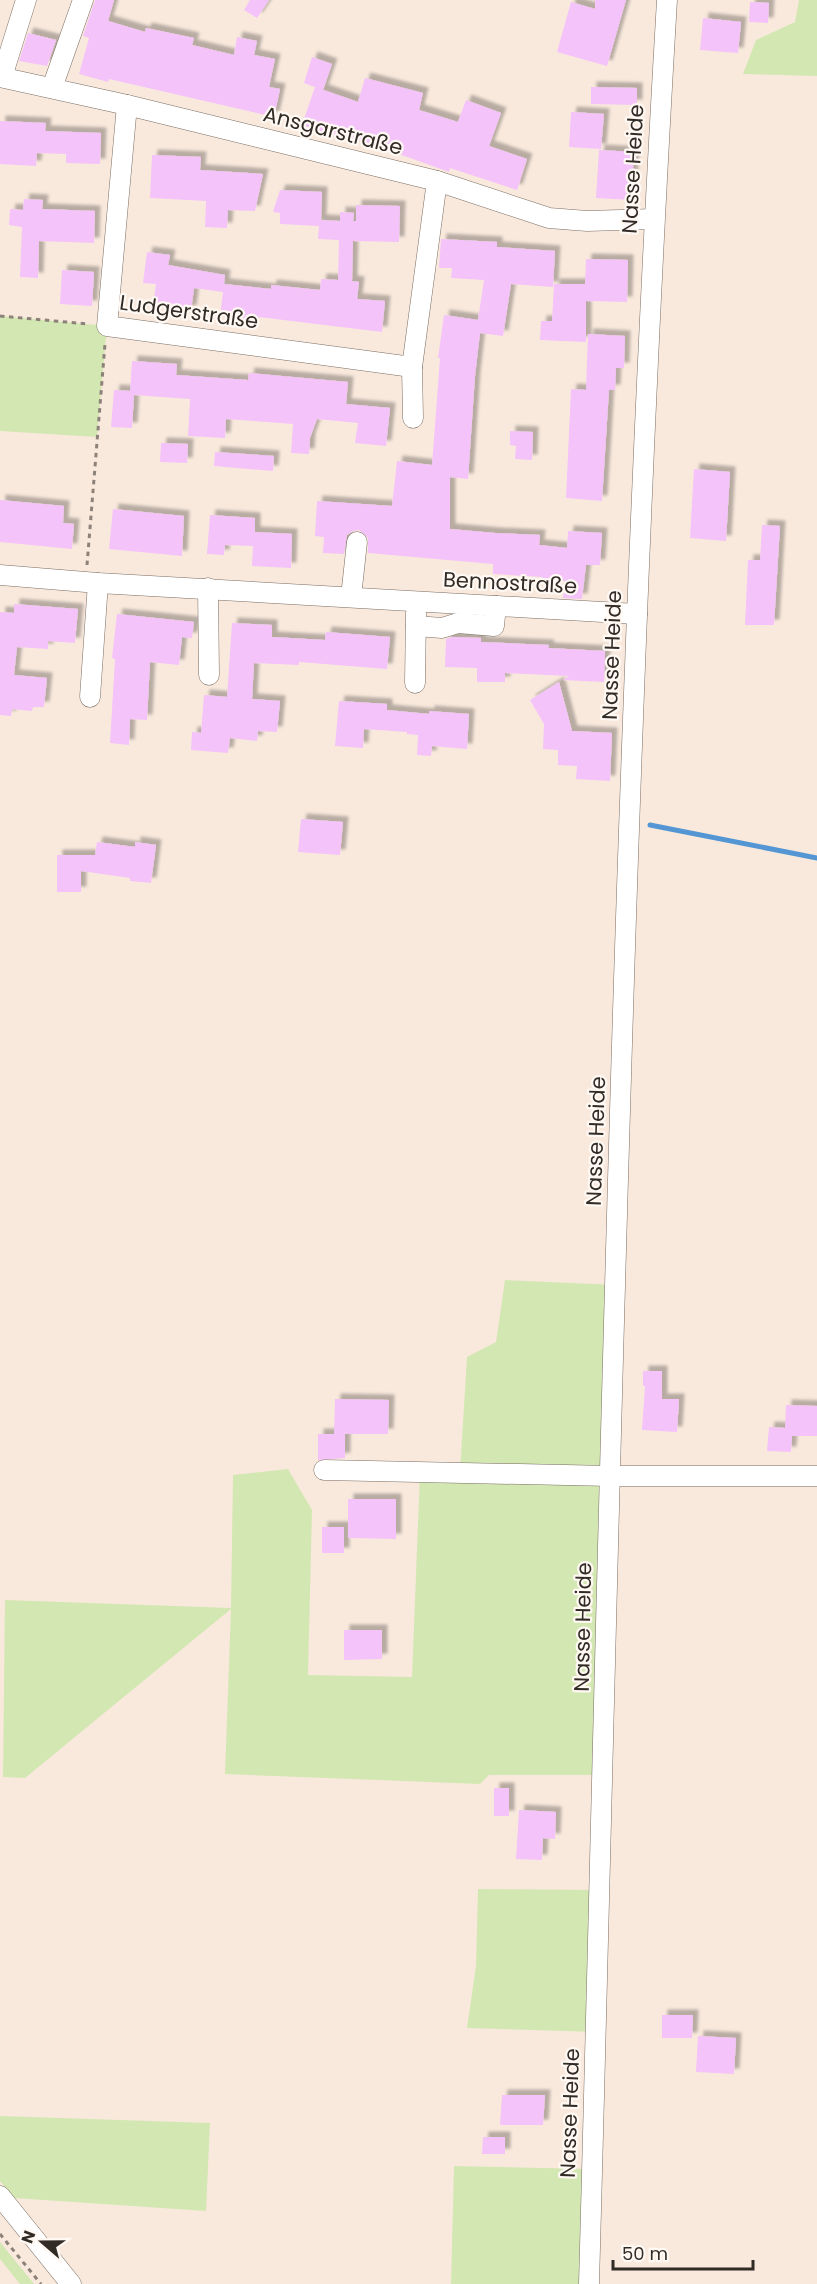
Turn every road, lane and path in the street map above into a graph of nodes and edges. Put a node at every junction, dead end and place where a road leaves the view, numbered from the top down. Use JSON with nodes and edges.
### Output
{"nodes":[{"id":1,"x":26,"y":0,"type":"edge"},
{"id":2,"x":83,"y":0,"type":"edge"},
{"id":3,"x":667,"y":0,"type":"edge"},
{"id":4,"x":1,"y":77,"type":"edge"},
{"id":5,"x":52,"y":88,"type":"junction"},
{"id":6,"x":127,"y":105,"type":"junction"},
{"id":7,"x":437,"y":182,"type":"junction"},
{"id":8,"x":654,"y":219,"type":"junction"},
{"id":9,"x":0,"y":316,"type":"edge"},
{"id":10,"x":106,"y":326,"type":"junction"},
{"id":11,"x":412,"y":367,"type":"junction"},
{"id":12,"x":413,"y":418,"type":"dead end"},
{"id":13,"x":357,"y":542,"type":"dead end"},
{"id":14,"x":0,"y":575,"type":"edge"},
{"id":15,"x":92,"y":582,"type":"junction"},
{"id":16,"x":208,"y":588,"type":"junction"},
{"id":17,"x":351,"y":597,"type":"junction"},
{"id":18,"x":416,"y":601,"type":"junction"},
{"id":19,"x":496,"y":606,"type":"junction"},
{"id":20,"x":637,"y":614,"type":"junction"},
{"id":21,"x":416,"y":626,"type":"junction"},
{"id":22,"x":209,"y":675,"type":"dead end"},
{"id":23,"x":416,"y":683,"type":"dead end"},
{"id":24,"x":90,"y":697,"type":"dead end"},
{"id":25,"x":324,"y":1470,"type":"dead end"},
{"id":26,"x":611,"y":1476,"type":"junction"},
{"id":27,"x":817,"y":1476,"type":"edge"},
{"id":28,"x":0,"y":2196,"type":"edge"},
{"id":29,"x":0,"y":2234,"type":"edge"},
{"id":30,"x":41,"y":2284,"type":"edge"},
{"id":31,"x":71,"y":2284,"type":"edge"},
{"id":32,"x":589,"y":2284,"type":"edge"}],
"edges":[{"from":1,"to":4,"type":"street"},
{"from":2,"to":5,"type":"street"},
{"from":3,"to":8,"type":"street","name":"Nasse Heide"},
{"from":4,"to":5,"type":"street","name":"Ansgarstraße"},
{"from":5,"to":6,"type":"street","name":"Ansgarstraße"},
{"from":6,"to":7,"type":"street","name":"Ansgarstraße"},
{"from":6,"to":10,"type":"street","name":"Ludgerstraße"},
{"from":7,"to":8,"type":"street","name":"Ansgarstraße"},
{"from":7,"to":11,"type":"street"},
{"from":8,"to":20,"type":"street","name":"Nasse Heide"},
{"from":9,"to":10,"type":"path"},
{"from":10,"to":11,"type":"street","name":"Ludgerstraße"},
{"from":10,"to":15,"type":"path"},
{"from":11,"to":12,"type":"street"},
{"from":13,"to":17,"type":"street"},
{"from":14,"to":15,"type":"street","name":"Bennostraße"},
{"from":15,"to":16,"type":"street","name":"Bennostraße"},
{"from":15,"to":24,"type":"street"},
{"from":16,"to":17,"type":"street","name":"Bennostraße"},
{"from":16,"to":22,"type":"street"},
{"from":17,"to":18,"type":"street","name":"Bennostraße"},
{"from":18,"to":19,"type":"street","name":"Bennostraße"},
{"from":18,"to":21,"type":"street","name":"Bennostraße"},
{"from":19,"to":20,"type":"street","name":"Bennostraße"},
{"from":19,"to":21,"type":"street"},
{"from":20,"to":26,"type":"street","name":"Nasse Heide"},
{"from":21,"to":23,"type":"street","name":"Bennostraße"},
{"from":25,"to":26,"type":"street"},
{"from":26,"to":27,"type":"street"},
{"from":26,"to":32,"type":"street","name":"Nasse Heide"},
{"from":28,"to":31,"type":"street"},
{"from":29,"to":30,"type":"path"}]}
